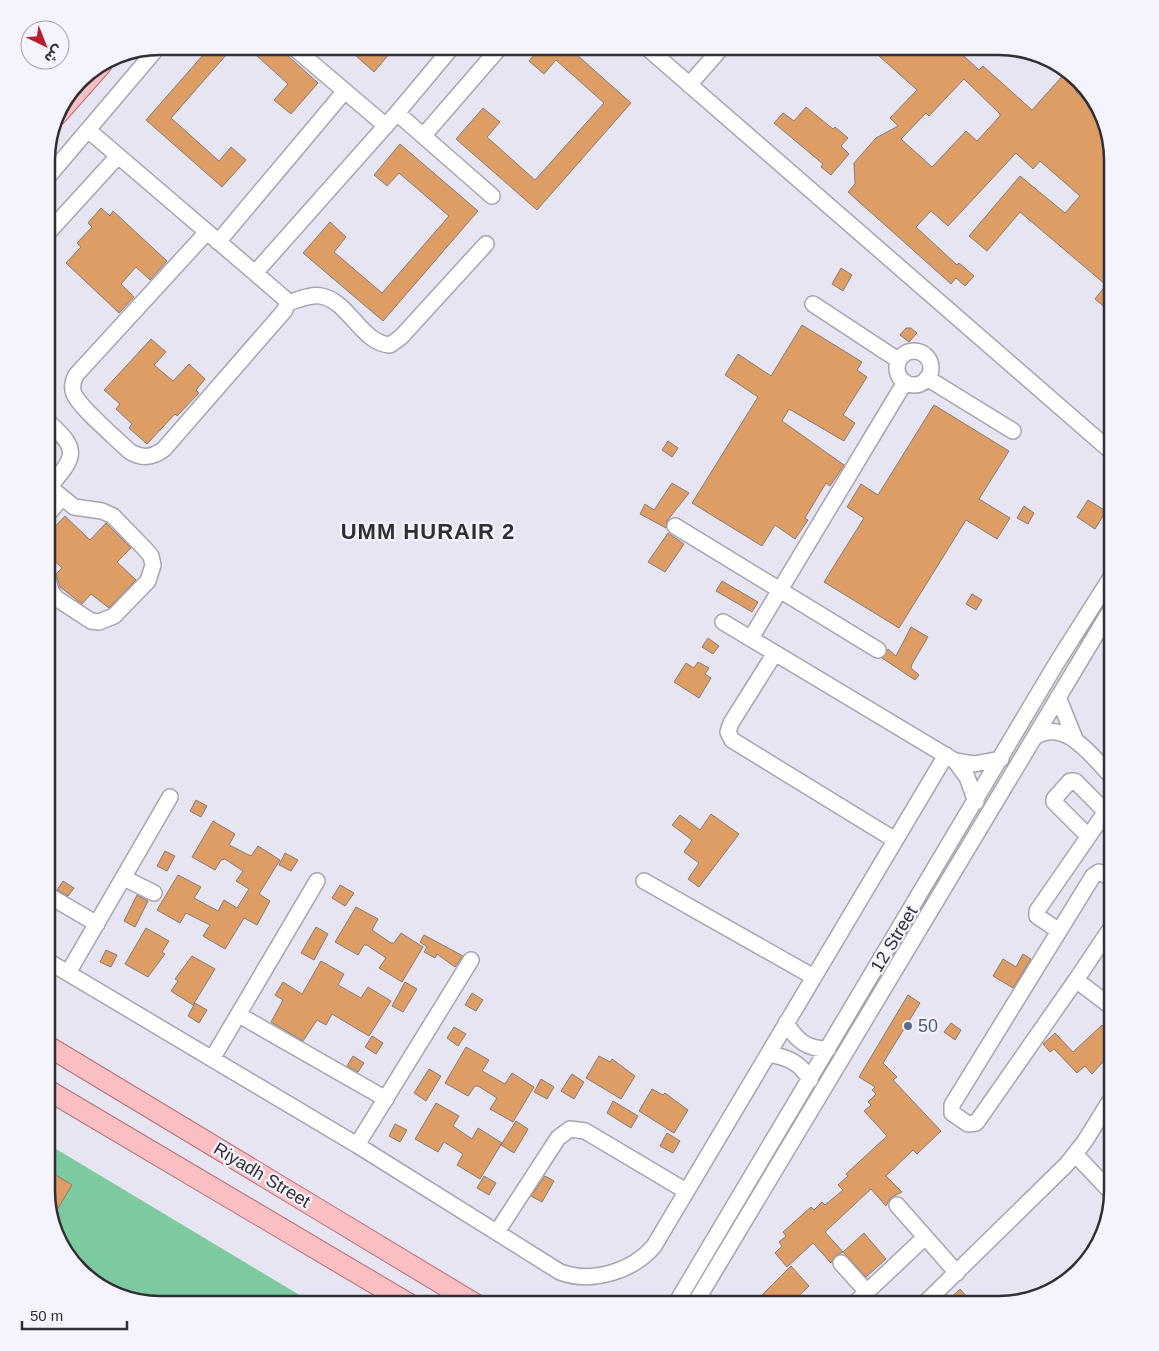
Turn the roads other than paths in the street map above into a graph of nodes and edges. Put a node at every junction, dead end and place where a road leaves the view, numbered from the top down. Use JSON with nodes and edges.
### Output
{"nodes":[{"id":1,"x":151,"y":55,"type":"edge"},
{"id":2,"x":302,"y":55,"type":"edge"},
{"id":3,"x":445,"y":55,"type":"edge"},
{"id":4,"x":493,"y":55,"type":"edge"},
{"id":5,"x":655,"y":55,"type":"edge"},
{"id":6,"x":715,"y":55,"type":"edge"},
{"id":7,"x":689,"y":85,"type":"junction"},
{"id":8,"x":344,"y":92,"type":"junction"},
{"id":9,"x":397,"y":114,"type":"junction"},
{"id":10,"x":386,"y":126,"type":"junction"},
{"id":11,"x":88,"y":130,"type":"junction"},
{"id":12,"x":424,"y":135,"type":"junction"},
{"id":13,"x":118,"y":156,"type":"junction"},
{"id":14,"x":55,"y":168,"type":"edge"},
{"id":15,"x":492,"y":196,"type":"dead end"},
{"id":16,"x":55,"y":225,"type":"edge"},
{"id":17,"x":212,"y":237,"type":"junction"},
{"id":18,"x":486,"y":244,"type":"dead end"},
{"id":19,"x":256,"y":273,"type":"junction"},
{"id":20,"x":287,"y":303,"type":"junction"},
{"id":21,"x":813,"y":304,"type":"dead end"},
{"id":22,"x":898,"y":360,"type":"junction"},
{"id":23,"x":927,"y":378,"type":"junction"},
{"id":24,"x":904,"y":382,"type":"junction"},
{"id":25,"x":55,"y":429,"type":"edge"},
{"id":26,"x":1013,"y":431,"type":"dead end"},
{"id":27,"x":1104,"y":444,"type":"edge"},
{"id":28,"x":55,"y":478,"type":"edge"},
{"id":29,"x":55,"y":492,"type":"edge"},
{"id":30,"x":62,"y":498,"type":"junction"},
{"id":31,"x":55,"y":506,"type":"edge"},
{"id":32,"x":675,"y":526,"type":"dead end"},
{"id":33,"x":1104,"y":588,"type":"edge"},
{"id":34,"x":780,"y":590,"type":"junction"},
{"id":35,"x":55,"y":597,"type":"edge"},
{"id":36,"x":1104,"y":621,"type":"edge"},
{"id":37,"x":723,"y":622,"type":"dead end"},
{"id":38,"x":751,"y":638,"type":"junction"},
{"id":39,"x":878,"y":650,"type":"dead end"},
{"id":40,"x":775,"y":653,"type":"junction"},
{"id":41,"x":1058,"y":698,"type":"junction"},
{"id":42,"x":1035,"y":737,"type":"junction"},
{"id":43,"x":1075,"y":739,"type":"junction"},
{"id":44,"x":950,"y":758,"type":"junction"},
{"id":45,"x":1001,"y":759,"type":"junction"},
{"id":46,"x":1104,"y":769,"type":"edge"},
{"id":47,"x":989,"y":780,"type":"junction"},
{"id":48,"x":1004,"y":789,"type":"junction"},
{"id":49,"x":170,"y":797,"type":"dead end"},
{"id":50,"x":976,"y":802,"type":"junction"},
{"id":51,"x":1104,"y":802,"type":"edge"},
{"id":52,"x":1104,"y":813,"type":"edge"},
{"id":53,"x":1088,"y":836,"type":"junction"},
{"id":54,"x":895,"y":840,"type":"junction"},
{"id":55,"x":1104,"y":875,"type":"edge"},
{"id":56,"x":124,"y":878,"type":"junction"},
{"id":57,"x":318,"y":881,"type":"dead end"},
{"id":58,"x":644,"y":881,"type":"dead end"},
{"id":59,"x":154,"y":893,"type":"dead end"},
{"id":60,"x":55,"y":899,"type":"edge"},
{"id":61,"x":97,"y":924,"type":"junction"},
{"id":62,"x":1059,"y":931,"type":"junction"},
{"id":63,"x":1104,"y":939,"type":"edge"},
{"id":64,"x":471,"y":960,"type":"dead end"},
{"id":65,"x":55,"y":965,"type":"edge"},
{"id":66,"x":68,"y":973,"type":"junction"},
{"id":67,"x":812,"y":976,"type":"junction"},
{"id":68,"x":1076,"y":980,"type":"junction"},
{"id":69,"x":1104,"y":1001,"type":"edge"},
{"id":70,"x":238,"y":1014,"type":"junction"},
{"id":71,"x":786,"y":1023,"type":"junction"},
{"id":72,"x":828,"y":1049,"type":"junction"},
{"id":73,"x":55,"y":1050,"type":"edge"},
{"id":74,"x":768,"y":1054,"type":"junction"},
{"id":75,"x":212,"y":1059,"type":"junction"},
{"id":76,"x":810,"y":1080,"type":"junction"},
{"id":77,"x":55,"y":1094,"type":"edge"},
{"id":78,"x":386,"y":1099,"type":"junction"},
{"id":79,"x":1104,"y":1110,"type":"edge"},
{"id":80,"x":357,"y":1145,"type":"junction"},
{"id":81,"x":1075,"y":1154,"type":"junction"},
{"id":82,"x":1104,"y":1185,"type":"edge"},
{"id":83,"x":686,"y":1191,"type":"junction"},
{"id":84,"x":897,"y":1205,"type":"dead end"},
{"id":85,"x":497,"y":1232,"type":"junction"},
{"id":86,"x":925,"y":1238,"type":"junction"},
{"id":87,"x":841,"y":1263,"type":"dead end"},
{"id":88,"x":957,"y":1273,"type":"junction"},
{"id":89,"x":867,"y":1292,"type":"junction"},
{"id":90,"x":396,"y":1296,"type":"edge"},
{"id":91,"x":462,"y":1296,"type":"edge"},
{"id":92,"x":681,"y":1296,"type":"edge"},
{"id":93,"x":699,"y":1296,"type":"edge"},
{"id":94,"x":863,"y":1296,"type":"edge"},
{"id":95,"x":933,"y":1296,"type":"edge"}],
"edges":[{"from":1,"to":11,"type":"street"},
{"from":2,"to":8,"type":"street"},
{"from":3,"to":9,"type":"street"},
{"from":4,"to":12,"type":"street"},
{"from":5,"to":7,"type":"street"},
{"from":6,"to":7,"type":"street"},
{"from":7,"to":27,"type":"street"},
{"from":8,"to":10,"type":"street"},
{"from":8,"to":17,"type":"street"},
{"from":9,"to":10,"type":"street"},
{"from":9,"to":12,"type":"street"},
{"from":10,"to":19,"type":"street"},
{"from":11,"to":13,"type":"street"},
{"from":11,"to":14,"type":"street"},
{"from":12,"to":15,"type":"street"},
{"from":13,"to":16,"type":"street"},
{"from":13,"to":17,"type":"street"},
{"from":17,"to":19,"type":"street"},
{"from":17,"to":20,"type":"street"},
{"from":18,"to":20,"type":"street"},
{"from":19,"to":20,"type":"street"},
{"from":21,"to":22,"type":"street"},
{"from":22,"to":23,"type":"street"},
{"from":22,"to":24,"type":"street"},
{"from":23,"to":24,"type":"street"},
{"from":23,"to":26,"type":"street"},
{"from":24,"to":34,"type":"street"},
{"from":25,"to":28,"type":"street"},
{"from":29,"to":30,"type":"street"},
{"from":30,"to":31,"type":"street"},
{"from":30,"to":35,"type":"street"},
{"from":32,"to":34,"type":"street"},
{"from":33,"to":45,"type":"street","name":"12 Street"},
{"from":34,"to":38,"type":"street"},
{"from":34,"to":39,"type":"street"},
{"from":36,"to":41,"type":"street","name":"12 Street"},
{"from":37,"to":38,"type":"street"},
{"from":38,"to":40,"type":"street"},
{"from":40,"to":44,"type":"street"},
{"from":40,"to":54,"type":"street"},
{"from":41,"to":42,"type":"street","name":"12 Street"},
{"from":41,"to":43,"type":"street"},
{"from":42,"to":43,"type":"street"},
{"from":42,"to":48,"type":"street","name":"12 Street"},
{"from":43,"to":46,"type":"street"},
{"from":44,"to":45,"type":"street"},
{"from":44,"to":50,"type":"street"},
{"from":44,"to":54,"type":"street"},
{"from":45,"to":47,"type":"street","name":"12 Street"},
{"from":47,"to":48,"type":"street"},
{"from":47,"to":50,"type":"street","name":"12 Street"},
{"from":48,"to":93,"type":"street","name":"12 Street"},
{"from":49,"to":56,"type":"street"},
{"from":50,"to":72,"type":"street","name":"12 Street"},
{"from":51,"to":53,"type":"street"},
{"from":52,"to":53,"type":"street"},
{"from":53,"to":62,"type":"street"},
{"from":54,"to":67,"type":"street"},
{"from":55,"to":62,"type":"street"},
{"from":56,"to":59,"type":"street"},
{"from":56,"to":61,"type":"street"},
{"from":57,"to":70,"type":"street"},
{"from":58,"to":67,"type":"street"},
{"from":60,"to":61,"type":"street"},
{"from":61,"to":66,"type":"street"},
{"from":62,"to":68,"type":"street"},
{"from":63,"to":68,"type":"street"},
{"from":64,"to":78,"type":"street"},
{"from":65,"to":66,"type":"street"},
{"from":66,"to":75,"type":"street"},
{"from":67,"to":71,"type":"street"},
{"from":68,"to":69,"type":"street"},
{"from":70,"to":75,"type":"street"},
{"from":70,"to":78,"type":"street"},
{"from":71,"to":72,"type":"street"},
{"from":71,"to":74,"type":"street"},
{"from":72,"to":76,"type":"street","name":"12 Street"},
{"from":73,"to":91,"type":"main road","name":"Riyadh Street"},
{"from":74,"to":76,"type":"street"},
{"from":74,"to":83,"type":"street"},
{"from":75,"to":80,"type":"street"},
{"from":76,"to":92,"type":"street","name":"12 Street"},
{"from":77,"to":90,"type":"main road","name":"Riyadh Street"},
{"from":78,"to":80,"type":"street"},
{"from":79,"to":81,"type":"street"},
{"from":80,"to":85,"type":"street"},
{"from":81,"to":82,"type":"street"},
{"from":81,"to":88,"type":"street"},
{"from":83,"to":85,"type":"street"},
{"from":83,"to":85,"type":"street"},
{"from":84,"to":86,"type":"street"},
{"from":86,"to":88,"type":"street"},
{"from":86,"to":89,"type":"street"},
{"from":87,"to":89,"type":"street"},
{"from":88,"to":95,"type":"street"},
{"from":89,"to":94,"type":"street"}]}
